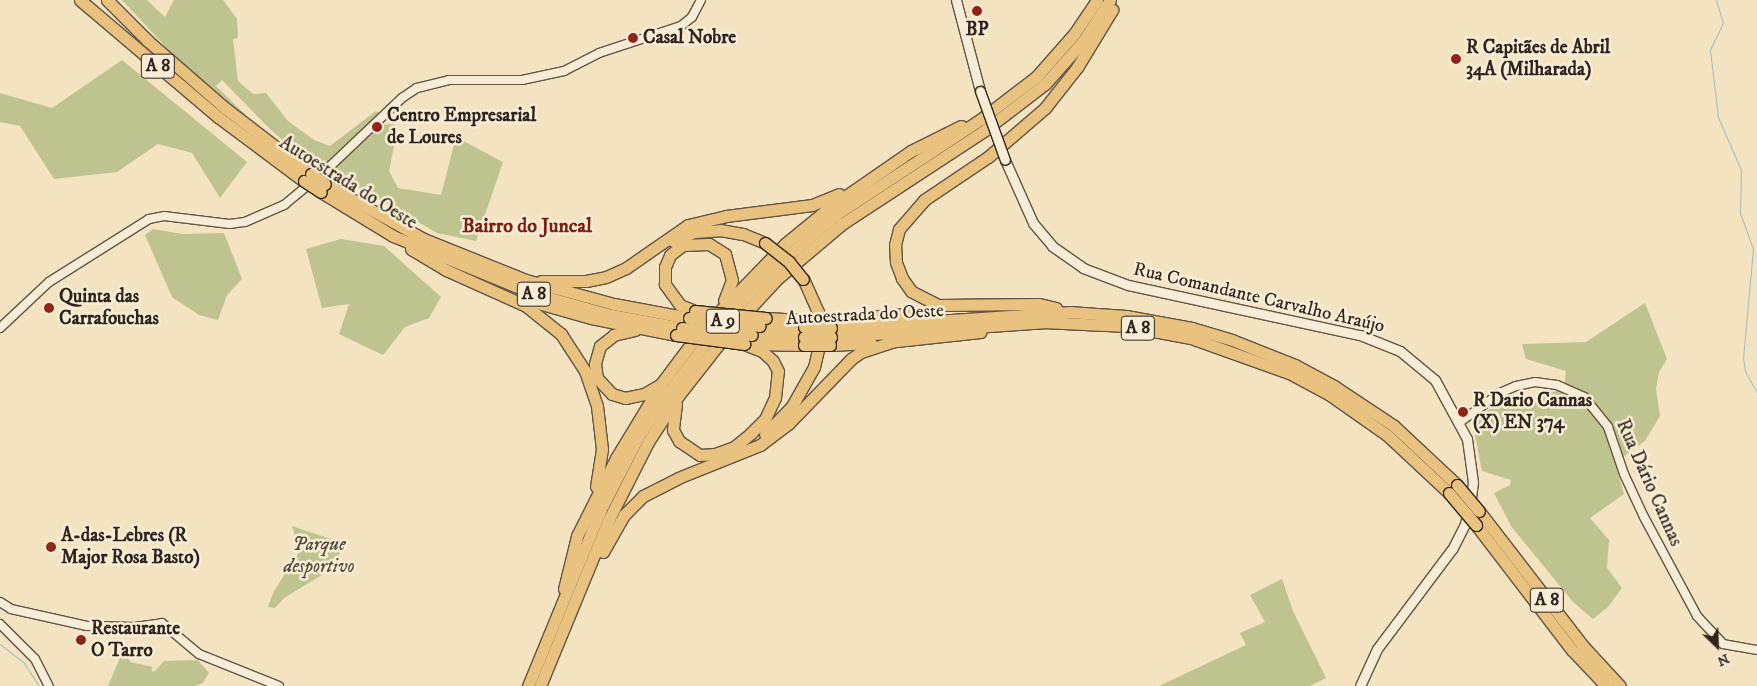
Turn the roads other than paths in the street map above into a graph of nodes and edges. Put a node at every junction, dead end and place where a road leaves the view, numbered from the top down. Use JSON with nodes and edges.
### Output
{"nodes":[{"id":1,"x":80,"y":0,"type":"edge"},
{"id":2,"x":107,"y":0,"type":"edge"},
{"id":3,"x":701,"y":0,"type":"edge"},
{"id":4,"x":956,"y":0,"type":"edge"},
{"id":5,"x":1097,"y":0,"type":"edge"},
{"id":6,"x":1110,"y":0,"type":"edge"},
{"id":7,"x":1118,"y":0,"type":"edge"},
{"id":8,"x":1087,"y":44,"type":"junction"},
{"id":9,"x":981,"y":119,"type":"junction"},
{"id":10,"x":307,"y":178,"type":"junction"},
{"id":11,"x":865,"y":180,"type":"junction"},
{"id":12,"x":323,"y":188,"type":"junction"},
{"id":13,"x":393,"y":236,"type":"junction"},
{"id":14,"x":647,"y":254,"type":"junction"},
{"id":15,"x":526,"y":280,"type":"junction"},
{"id":16,"x":487,"y":287,"type":"junction"},
{"id":17,"x":961,"y":307,"type":"junction"},
{"id":18,"x":719,"y":310,"type":"junction"},
{"id":19,"x":1070,"y":312,"type":"junction"},
{"id":20,"x":686,"y":323,"type":"junction"},
{"id":21,"x":1011,"y":324,"type":"junction"},
{"id":22,"x":0,"y":328,"type":"edge"},
{"id":23,"x":642,"y":329,"type":"junction"},
{"id":24,"x":804,"y":332,"type":"junction"},
{"id":25,"x":831,"y":332,"type":"junction"},
{"id":26,"x":748,"y":339,"type":"junction"},
{"id":27,"x":895,"y":342,"type":"junction"},
{"id":28,"x":661,"y":384,"type":"junction"},
{"id":29,"x":678,"y":396,"type":"junction"},
{"id":30,"x":1460,"y":422,"type":"junction"},
{"id":31,"x":742,"y":452,"type":"junction"},
{"id":32,"x":1454,"y":489,"type":"junction"},
{"id":33,"x":592,"y":506,"type":"junction"},
{"id":34,"x":0,"y":602,"type":"edge"},
{"id":35,"x":574,"y":604,"type":"junction"},
{"id":36,"x":561,"y":607,"type":"junction"},
{"id":37,"x":0,"y":624,"type":"edge"},
{"id":38,"x":1757,"y":650,"type":"edge"},
{"id":39,"x":49,"y":686,"type":"edge"},
{"id":40,"x":279,"y":686,"type":"edge"},
{"id":41,"x":528,"y":686,"type":"edge"},
{"id":42,"x":540,"y":686,"type":"edge"},
{"id":43,"x":1360,"y":686,"type":"edge"},
{"id":44,"x":1606,"y":686,"type":"edge"},
{"id":45,"x":1620,"y":686,"type":"edge"}],
"edges":[{"from":1,"to":10,"type":"highway","name":"Autoestrada do Oeste","number":"A 8"},
{"from":2,"to":10,"type":"highway","name":"Autoestrada do Oeste","number":"A 8"},
{"from":3,"to":22,"type":"street"},
{"from":4,"to":30,"type":"main road","name":"Rua Comandante Carvalho Araújo","bridge":true},
{"from":5,"to":9,"type":"highway","number":"A 9"},
{"from":6,"to":8,"type":"highway","number":"A 9"},
{"from":7,"to":8,"type":"highway"},
{"from":8,"to":17,"type":"highway"},
{"from":8,"to":29,"type":"highway","number":"A 9"},
{"from":9,"to":11,"type":"highway"},
{"from":9,"to":36,"type":"highway","number":"A 9"},
{"from":10,"to":12,"type":"highway","name":"Autoestrada do Oeste","number":"A 8","bridge":true},
{"from":11,"to":14,"type":"highway"},
{"from":11,"to":18,"type":"highway"},
{"from":12,"to":13,"type":"highway","name":"Autoestrada do Oeste","number":"A 8"},
{"from":12,"to":15,"type":"highway","name":"Autoestrada do Oeste","number":"A 8"},
{"from":13,"to":16,"type":"highway"},
{"from":13,"to":20,"type":"highway","name":"Autoestrada do Oeste","number":"A 8"},
{"from":14,"to":15,"type":"highway"},
{"from":14,"to":31,"type":"highway","bridge":true},
{"from":15,"to":20,"type":"highway","name":"Autoestrada do Oeste","number":"A 8"},
{"from":16,"to":23,"type":"highway"},
{"from":16,"to":33,"type":"highway"},
{"from":17,"to":19,"type":"highway"},
{"from":17,"to":25,"type":"highway"},
{"from":18,"to":20,"type":"highway"},
{"from":18,"to":28,"type":"highway"},
{"from":19,"to":25,"type":"highway","name":"Autoestrada do Oeste","number":"A 8"},
{"from":19,"to":32,"type":"highway","name":"Autoestrada do Oeste","number":"A 8"},
{"from":20,"to":23,"type":"highway"},
{"from":20,"to":24,"type":"highway","name":"Autoestrada do Oeste","number":"A 8","bridge":true},
{"from":20,"to":26,"type":"highway","name":"Autoestrada do Oeste","number":"A 8","bridge":true},
{"from":21,"to":25,"type":"highway","name":"Autoestrada do Oeste","number":"A 8"},
{"from":21,"to":27,"type":"highway"},
{"from":21,"to":32,"type":"highway","name":"Autoestrada do Oeste","number":"A 8"},
{"from":23,"to":28,"type":"highway"},
{"from":24,"to":25,"type":"highway","name":"Autoestrada do Oeste","number":"A 8","bridge":true},
{"from":24,"to":25,"type":"highway","bridge":true},
{"from":24,"to":26,"type":"highway","name":"Autoestrada do Oeste","number":"A 8"},
{"from":25,"to":27,"type":"highway"},
{"from":26,"to":29,"type":"highway"},
{"from":27,"to":31,"type":"highway"},
{"from":28,"to":33,"type":"highway"},
{"from":29,"to":35,"type":"highway","number":"A 9"},
{"from":30,"to":38,"type":"street","name":"Rua Dário Cannas"},
{"from":30,"to":43,"type":"main road","name":"Rua Comandante Carvalho Araújo"},
{"from":31,"to":35,"type":"highway"},
{"from":32,"to":44,"type":"highway","name":"Autoestrada do Oeste","number":"A 8","bridge":true},
{"from":32,"to":45,"type":"highway","name":"Autoestrada do Oeste","number":"A 8","bridge":true},
{"from":33,"to":36,"type":"highway"},
{"from":34,"to":40,"type":"street"},
{"from":35,"to":42,"type":"highway","number":"A 9"},
{"from":36,"to":41,"type":"highway","number":"A 9"},
{"from":37,"to":39,"type":"street"}]}
